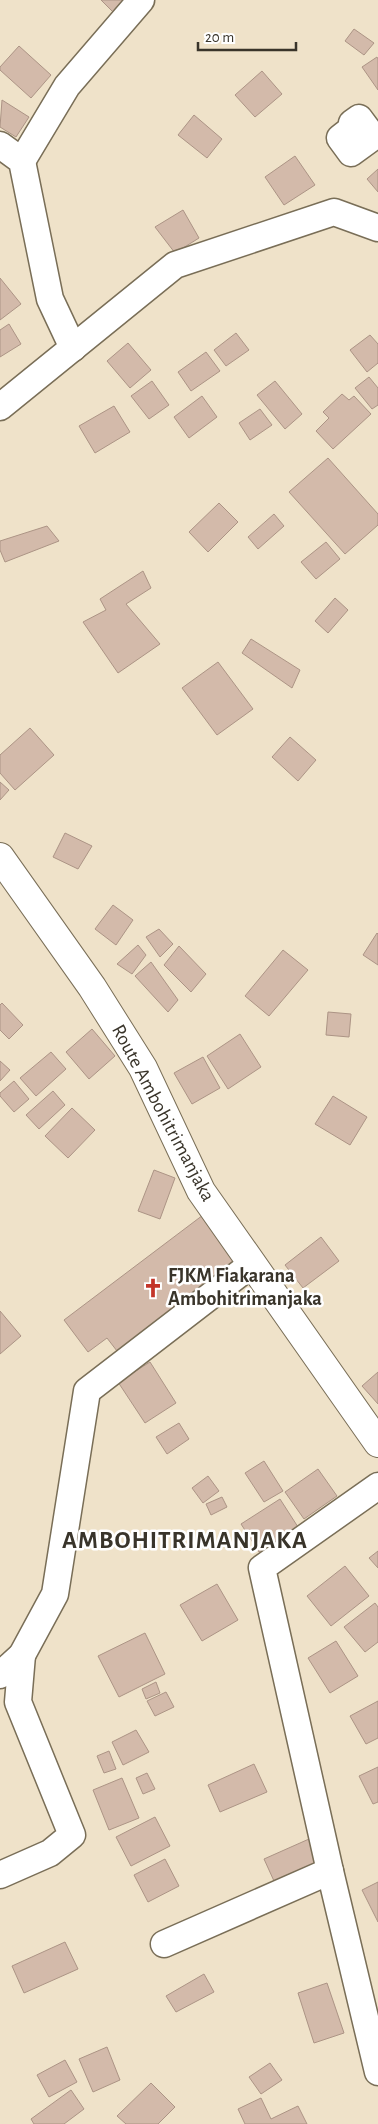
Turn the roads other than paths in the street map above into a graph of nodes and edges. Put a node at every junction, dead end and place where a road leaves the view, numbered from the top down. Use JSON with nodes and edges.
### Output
{"nodes":[{"id":1,"x":141,"y":0,"type":"edge"},
{"id":2,"x":0,"y":145,"type":"edge"},
{"id":3,"x":22,"y":161,"type":"junction"},
{"id":4,"x":378,"y":228,"type":"edge"},
{"id":5,"x":73,"y":348,"type":"junction"},
{"id":6,"x":0,"y":407,"type":"edge"},
{"id":7,"x":0,"y":857,"type":"edge"},
{"id":8,"x":252,"y":1264,"type":"junction"},
{"id":9,"x":378,"y":1443,"type":"edge"},
{"id":10,"x":378,"y":1486,"type":"edge"},
{"id":11,"x":22,"y":1655,"type":"junction"},
{"id":12,"x":0,"y":1675,"type":"edge"},
{"id":13,"x":330,"y":1871,"type":"junction"},
{"id":14,"x":0,"y":1876,"type":"edge"},
{"id":15,"x":164,"y":1944,"type":"dead end"},
{"id":16,"x":378,"y":2072,"type":"edge"}],
"edges":[{"from":1,"to":3,"type":"street"},
{"from":2,"to":3,"type":"street"},
{"from":3,"to":5,"type":"street"},
{"from":4,"to":5,"type":"street"},
{"from":5,"to":6,"type":"street"},
{"from":7,"to":8,"type":"street","name":"Route Ambohitrimanjaka"},
{"from":8,"to":9,"type":"street","name":"Route Ambohitrimanjaka"},
{"from":8,"to":11,"type":"street"},
{"from":10,"to":13,"type":"street"},
{"from":11,"to":12,"type":"street"},
{"from":11,"to":14,"type":"street"},
{"from":13,"to":15,"type":"street"},
{"from":13,"to":16,"type":"street"}]}
